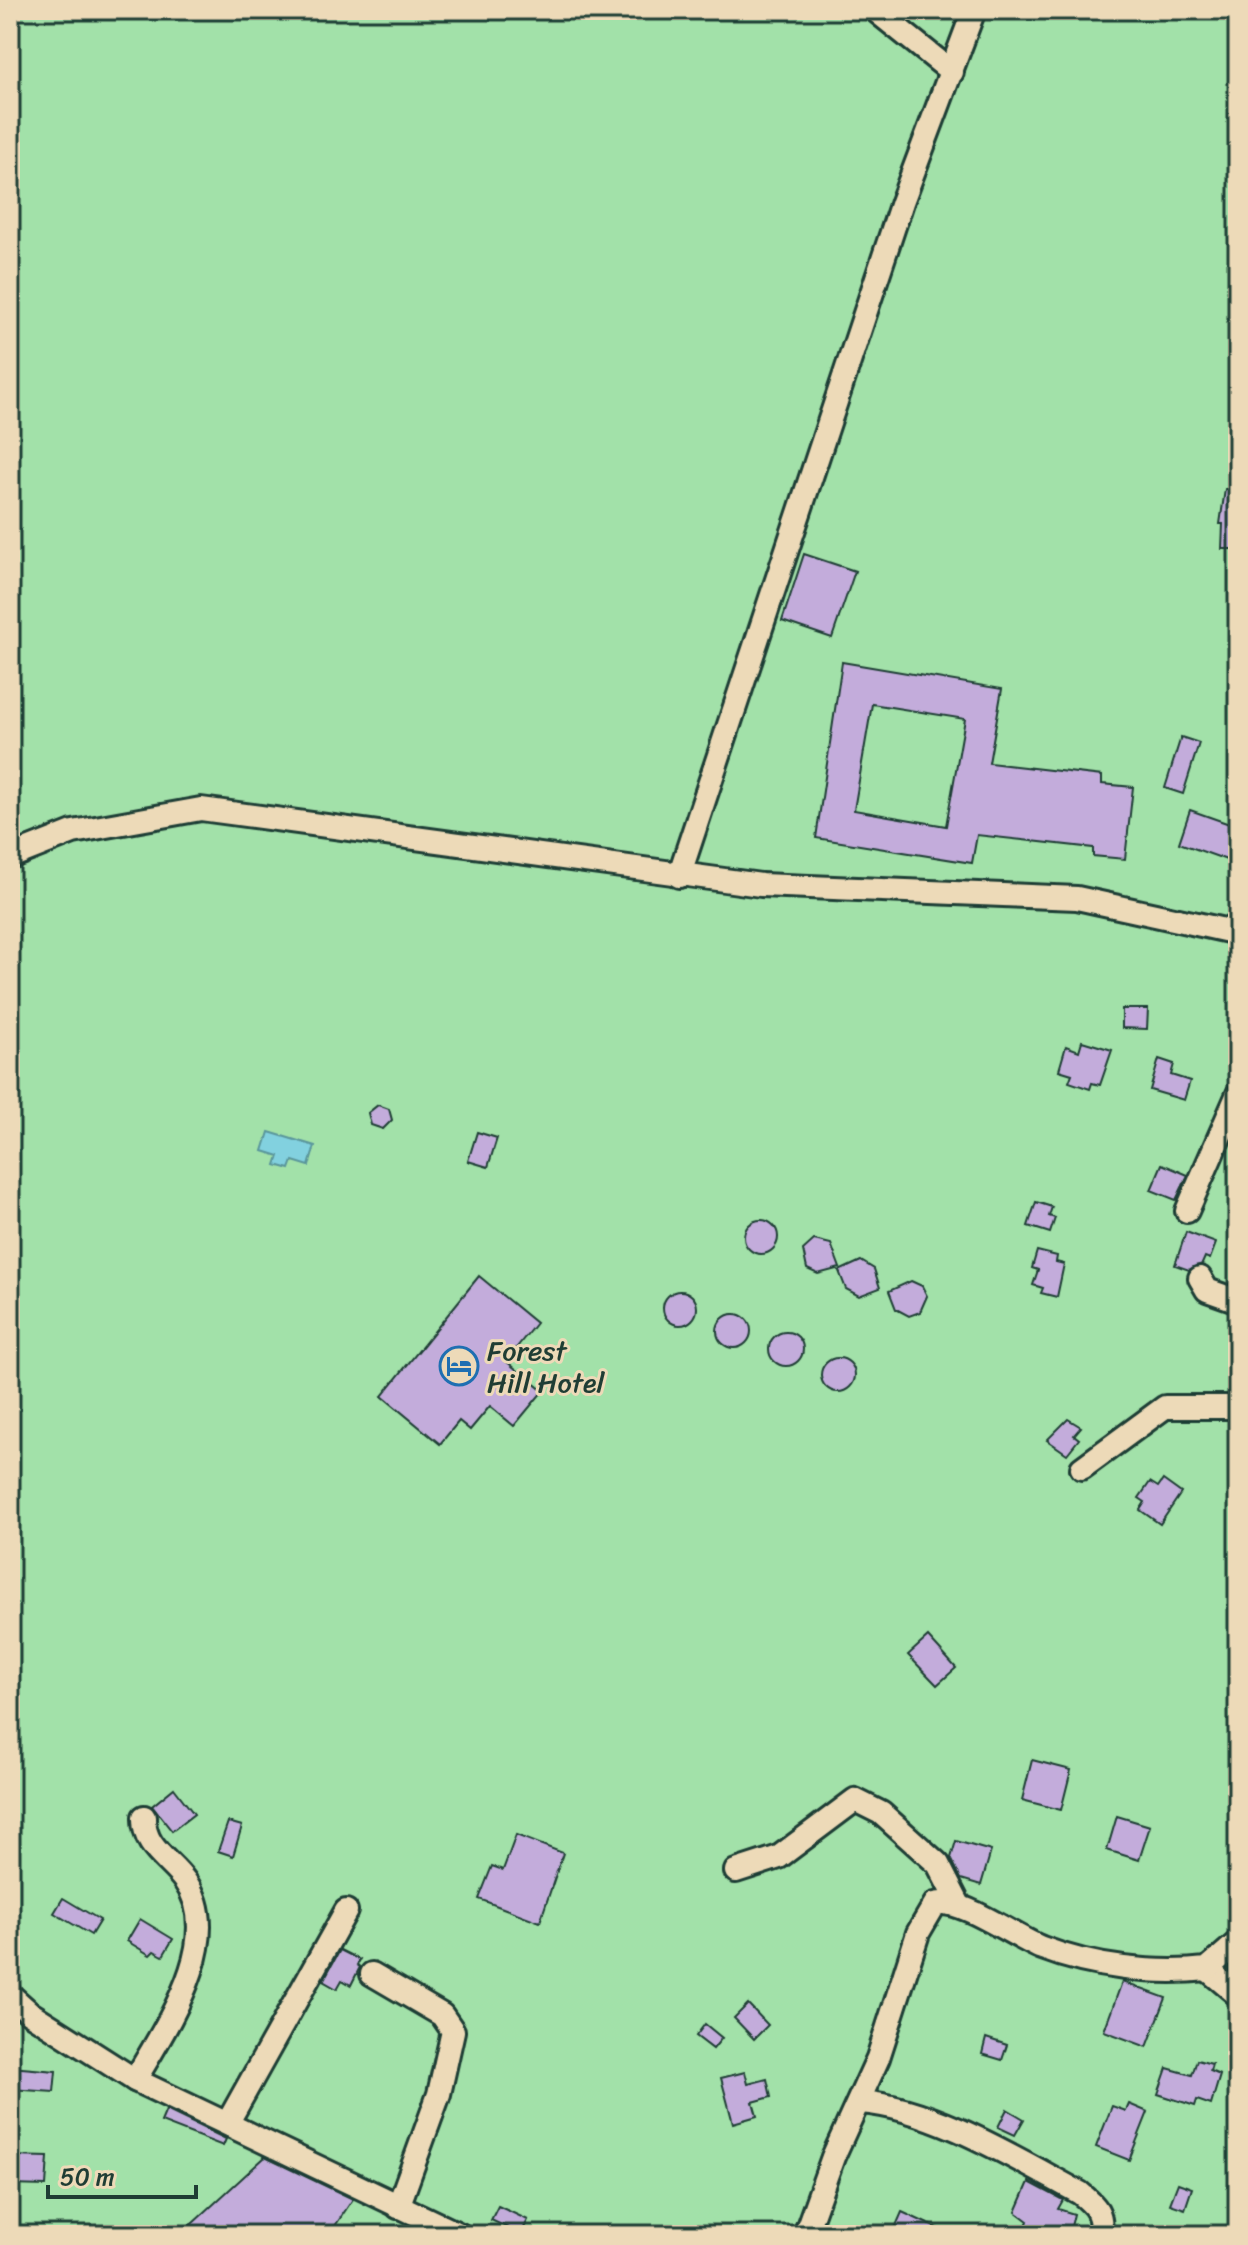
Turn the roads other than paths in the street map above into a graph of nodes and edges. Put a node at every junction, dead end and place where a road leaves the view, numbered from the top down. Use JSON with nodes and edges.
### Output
{"nodes":[{"id":1,"x":875,"y":10,"type":"edge"},
{"id":2,"x":974,"y":10,"type":"edge"},
{"id":3,"x":952,"y":72,"type":"junction"},
{"id":4,"x":10,"y":857,"type":"edge"},
{"id":5,"x":679,"y":876,"type":"junction"},
{"id":6,"x":1238,"y":933,"type":"edge"},
{"id":7,"x":1238,"y":1094,"type":"edge"},
{"id":8,"x":1187,"y":1211,"type":"dead end"},
{"id":9,"x":1200,"y":1278,"type":"dead end"},
{"id":10,"x":1238,"y":1301,"type":"edge"},
{"id":11,"x":1238,"y":1407,"type":"edge"},
{"id":12,"x":1082,"y":1468,"type":"dead end"},
{"id":13,"x":144,"y":1817,"type":"dead end"},
{"id":14,"x":736,"y":1871,"type":"dead end"},
{"id":15,"x":959,"y":1905,"type":"junction"},
{"id":16,"x":346,"y":1911,"type":"dead end"},
{"id":17,"x":1238,"y":1942,"type":"edge"},
{"id":18,"x":1207,"y":1969,"type":"junction"},
{"id":19,"x":372,"y":1974,"type":"dead end"},
{"id":20,"x":10,"y":1995,"type":"edge"},
{"id":21,"x":1238,"y":1995,"type":"edge"},
{"id":22,"x":135,"y":2080,"type":"junction"},
{"id":23,"x":860,"y":2102,"type":"junction"},
{"id":24,"x":228,"y":2122,"type":"junction"},
{"id":25,"x":398,"y":2207,"type":"junction"},
{"id":26,"x":460,"y":2235,"type":"edge"},
{"id":27,"x":805,"y":2235,"type":"edge"},
{"id":28,"x":1100,"y":2235,"type":"edge"}],
"edges":[{"from":1,"to":3,"type":"street"},
{"from":2,"to":3,"type":"street"},
{"from":3,"to":5,"type":"street"},
{"from":4,"to":5,"type":"street"},
{"from":5,"to":6,"type":"street"},
{"from":7,"to":8,"type":"street"},
{"from":9,"to":10,"type":"street"},
{"from":11,"to":12,"type":"street"},
{"from":13,"to":22,"type":"street"},
{"from":14,"to":15,"type":"street"},
{"from":15,"to":18,"type":"street"},
{"from":15,"to":23,"type":"street"},
{"from":16,"to":24,"type":"street"},
{"from":17,"to":18,"type":"street"},
{"from":18,"to":21,"type":"street"},
{"from":19,"to":25,"type":"street"},
{"from":20,"to":22,"type":"street"},
{"from":22,"to":24,"type":"street"},
{"from":23,"to":27,"type":"street"},
{"from":23,"to":28,"type":"street"},
{"from":24,"to":25,"type":"street"},
{"from":25,"to":26,"type":"street"}]}
